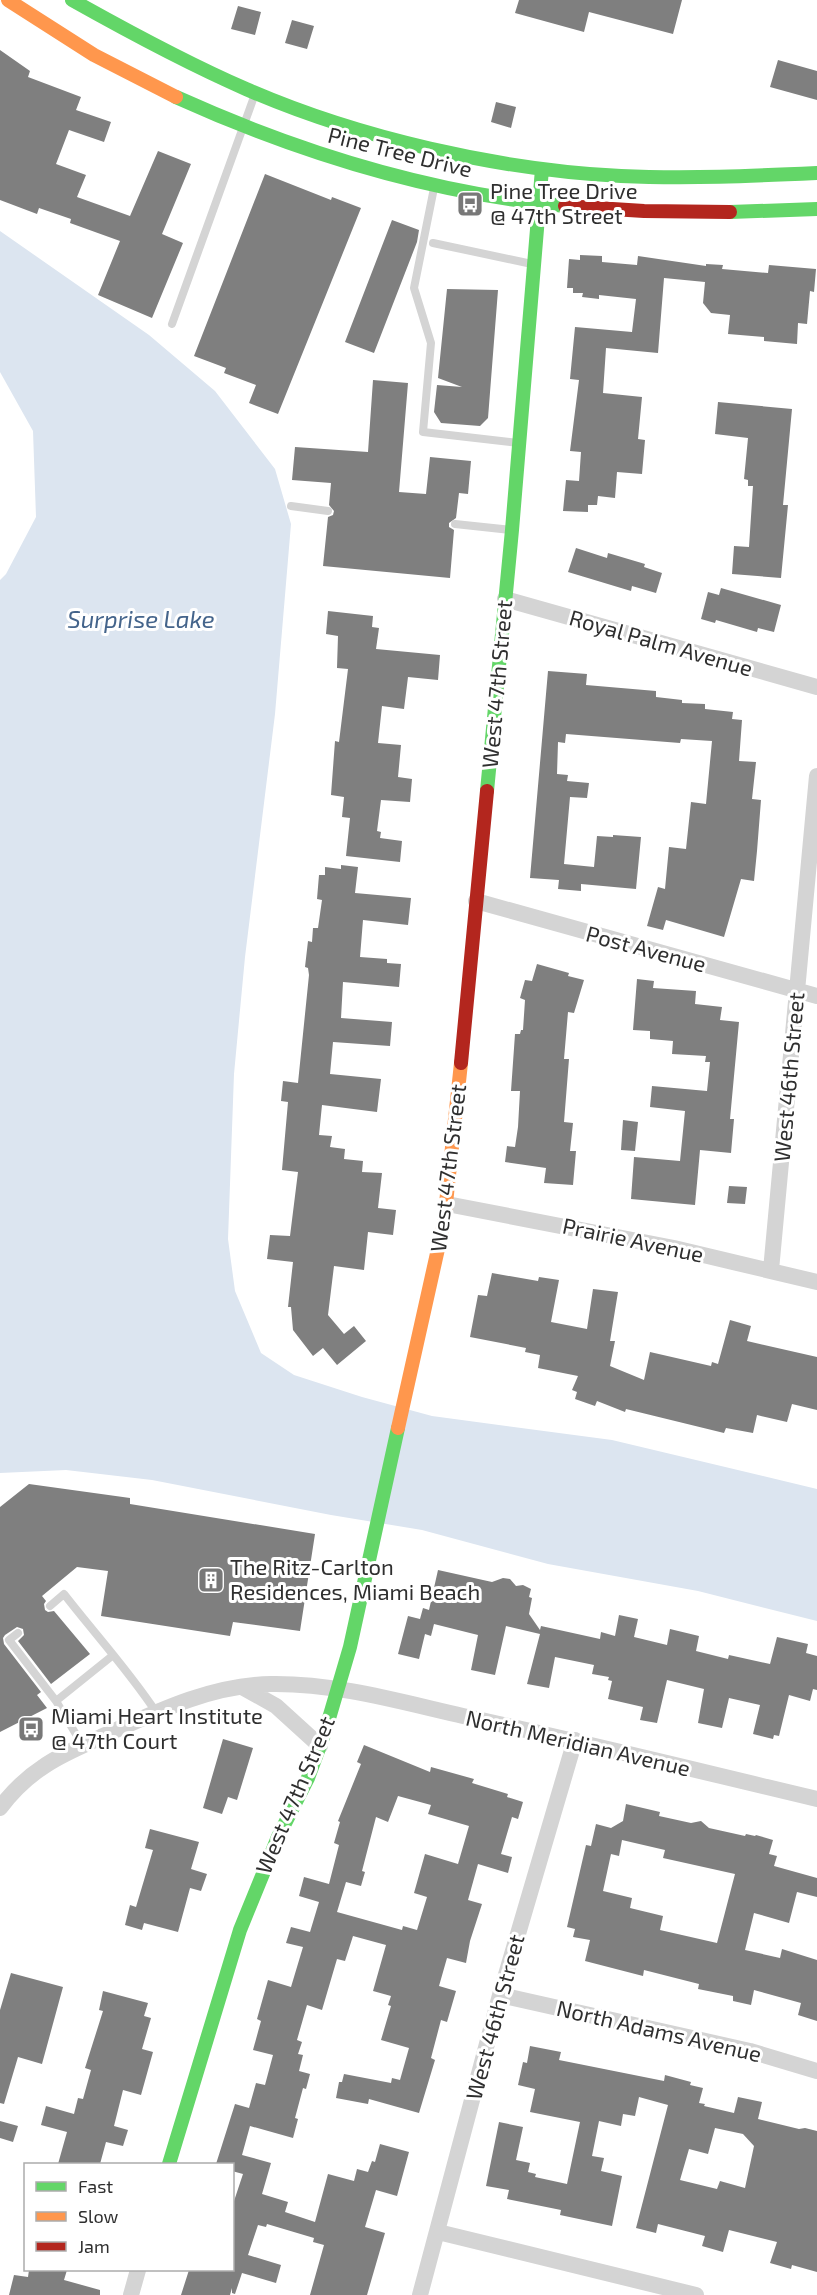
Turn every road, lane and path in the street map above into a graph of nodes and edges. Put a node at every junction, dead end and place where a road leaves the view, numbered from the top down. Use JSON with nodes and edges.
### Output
{"nodes":[{"id":1,"x":8,"y":0,"type":"edge"},
{"id":2,"x":72,"y":0,"type":"edge"},
{"id":3,"x":255,"y":93,"type":"junction"},
{"id":4,"x":243,"y":127,"type":"junction"},
{"id":5,"x":542,"y":169,"type":"junction"},
{"id":6,"x":817,"y":173,"type":"edge"},
{"id":7,"x":434,"y":185,"type":"junction"},
{"id":8,"x":539,"y":204,"type":"junction"},
{"id":9,"x":817,"y":209,"type":"edge"},
{"id":10,"x":433,"y":243,"type":"dead end"},
{"id":11,"x":534,"y":264,"type":"junction"},
{"id":12,"x":172,"y":324,"type":"dead end"},
{"id":13,"x":519,"y":443,"type":"junction"},
{"id":14,"x":291,"y":506,"type":"dead end"},
{"id":15,"x":328,"y":511,"type":"dead end"},
{"id":16,"x":455,"y":524,"type":"dead end"},
{"id":17,"x":512,"y":530,"type":"junction"},
{"id":18,"x":505,"y":599,"type":"junction"},
{"id":19,"x":817,"y":687,"type":"edge"},
{"id":20,"x":817,"y":776,"type":"edge"},
{"id":21,"x":476,"y":901,"type":"junction"},
{"id":22,"x":797,"y":990,"type":"junction"},
{"id":23,"x":817,"y":996,"type":"edge"},
{"id":24,"x":447,"y":1204,"type":"junction"},
{"id":25,"x":771,"y":1270,"type":"junction"},
{"id":26,"x":817,"y":1282,"type":"edge"},
{"id":27,"x":50,"y":1606,"type":"dead end"},
{"id":28,"x":18,"y":1633,"type":"dead end"},
{"id":29,"x":112,"y":1656,"type":"junction"},
{"id":30,"x":242,"y":1687,"type":"junction"},
{"id":31,"x":339,"y":1690,"type":"junction"},
{"id":32,"x":56,"y":1701,"type":"junction"},
{"id":33,"x":156,"y":1712,"type":"junction"},
{"id":34,"x":575,"y":1740,"type":"junction"},
{"id":35,"x":83,"y":1746,"type":"junction"},
{"id":36,"x":320,"y":1746,"type":"junction"},
{"id":37,"x":817,"y":1799,"type":"edge"},
{"id":38,"x":0,"y":1808,"type":"edge"},
{"id":39,"x":500,"y":1995,"type":"junction"},
{"id":40,"x":817,"y":2071,"type":"edge"},
{"id":41,"x":169,"y":2163,"type":"edge"},
{"id":42,"x":438,"y":2232,"type":"junction"},
{"id":43,"x":138,"y":2271,"type":"edge"},
{"id":44,"x":131,"y":2295,"type":"edge"},
{"id":45,"x":420,"y":2295,"type":"edge"},
{"id":46,"x":696,"y":2295,"type":"edge"}],
"edges":[{"from":1,"to":4,"type":"street","name":"Pine Tree Drive"},
{"from":2,"to":3,"type":"street","name":"Pine Tree Drive"},
{"from":3,"to":4,"type":"lane"},
{"from":3,"to":5,"type":"street","name":"Pine Tree Drive"},
{"from":4,"to":7,"type":"street","name":"Pine Tree Drive"},
{"from":4,"to":12,"type":"lane"},
{"from":5,"to":6,"type":"street","name":"Pine Tree Drive"},
{"from":5,"to":8,"type":"street","name":"West 47th Street"},
{"from":7,"to":8,"type":"street","name":"Pine Tree Drive"},
{"from":7,"to":13,"type":"lane"},
{"from":8,"to":9,"type":"street","name":"Pine Tree Drive"},
{"from":8,"to":11,"type":"street","name":"West 47th Street"},
{"from":10,"to":11,"type":"lane"},
{"from":11,"to":13,"type":"street","name":"West 47th Street"},
{"from":13,"to":17,"type":"street","name":"West 47th Street"},
{"from":14,"to":15,"type":"lane"},
{"from":16,"to":17,"type":"lane"},
{"from":17,"to":18,"type":"street","name":"West 47th Street"},
{"from":18,"to":19,"type":"street","name":"Royal Palm Avenue"},
{"from":18,"to":21,"type":"street","name":"West 47th Street"},
{"from":20,"to":22,"type":"street","name":"West 46th Street"},
{"from":21,"to":22,"type":"street","name":"Post Avenue"},
{"from":21,"to":24,"type":"street","name":"West 47th Street"},
{"from":22,"to":23,"type":"street","name":"Post Avenue"},
{"from":22,"to":25,"type":"street","name":"West 46th Street"},
{"from":24,"to":25,"type":"street","name":"Prairie Avenue"},
{"from":24,"to":31,"type":"street","name":"West 47th Street"},
{"from":25,"to":26,"type":"street","name":"Prairie Avenue"},
{"from":27,"to":29,"type":"lane"},
{"from":28,"to":32,"type":"lane"},
{"from":29,"to":32,"type":"lane"},
{"from":29,"to":33,"type":"lane"},
{"from":30,"to":31,"type":"street","name":"North Meridian Avenue"},
{"from":30,"to":33,"type":"street","name":"North Meridian Avenue"},
{"from":30,"to":36,"type":"street"},
{"from":31,"to":34,"type":"street","name":"North Meridian Avenue"},
{"from":31,"to":36,"type":"street","name":"West 47th Street"},
{"from":32,"to":35,"type":"lane"},
{"from":33,"to":35,"type":"street","name":"North Meridian Avenue"},
{"from":34,"to":37,"type":"street","name":"North Meridian Avenue"},
{"from":34,"to":39,"type":"street","name":"West 46th Street"},
{"from":35,"to":38,"type":"street","name":"North Meridian Avenue"},
{"from":36,"to":41,"type":"street","name":"West 47th Street"},
{"from":39,"to":40,"type":"street","name":"North Adams Avenue"},
{"from":39,"to":42,"type":"street","name":"West 46th Street"},
{"from":42,"to":45,"type":"street","name":"West 46th Street"},
{"from":42,"to":46,"type":"street"},
{"from":43,"to":44,"type":"street"}]}
